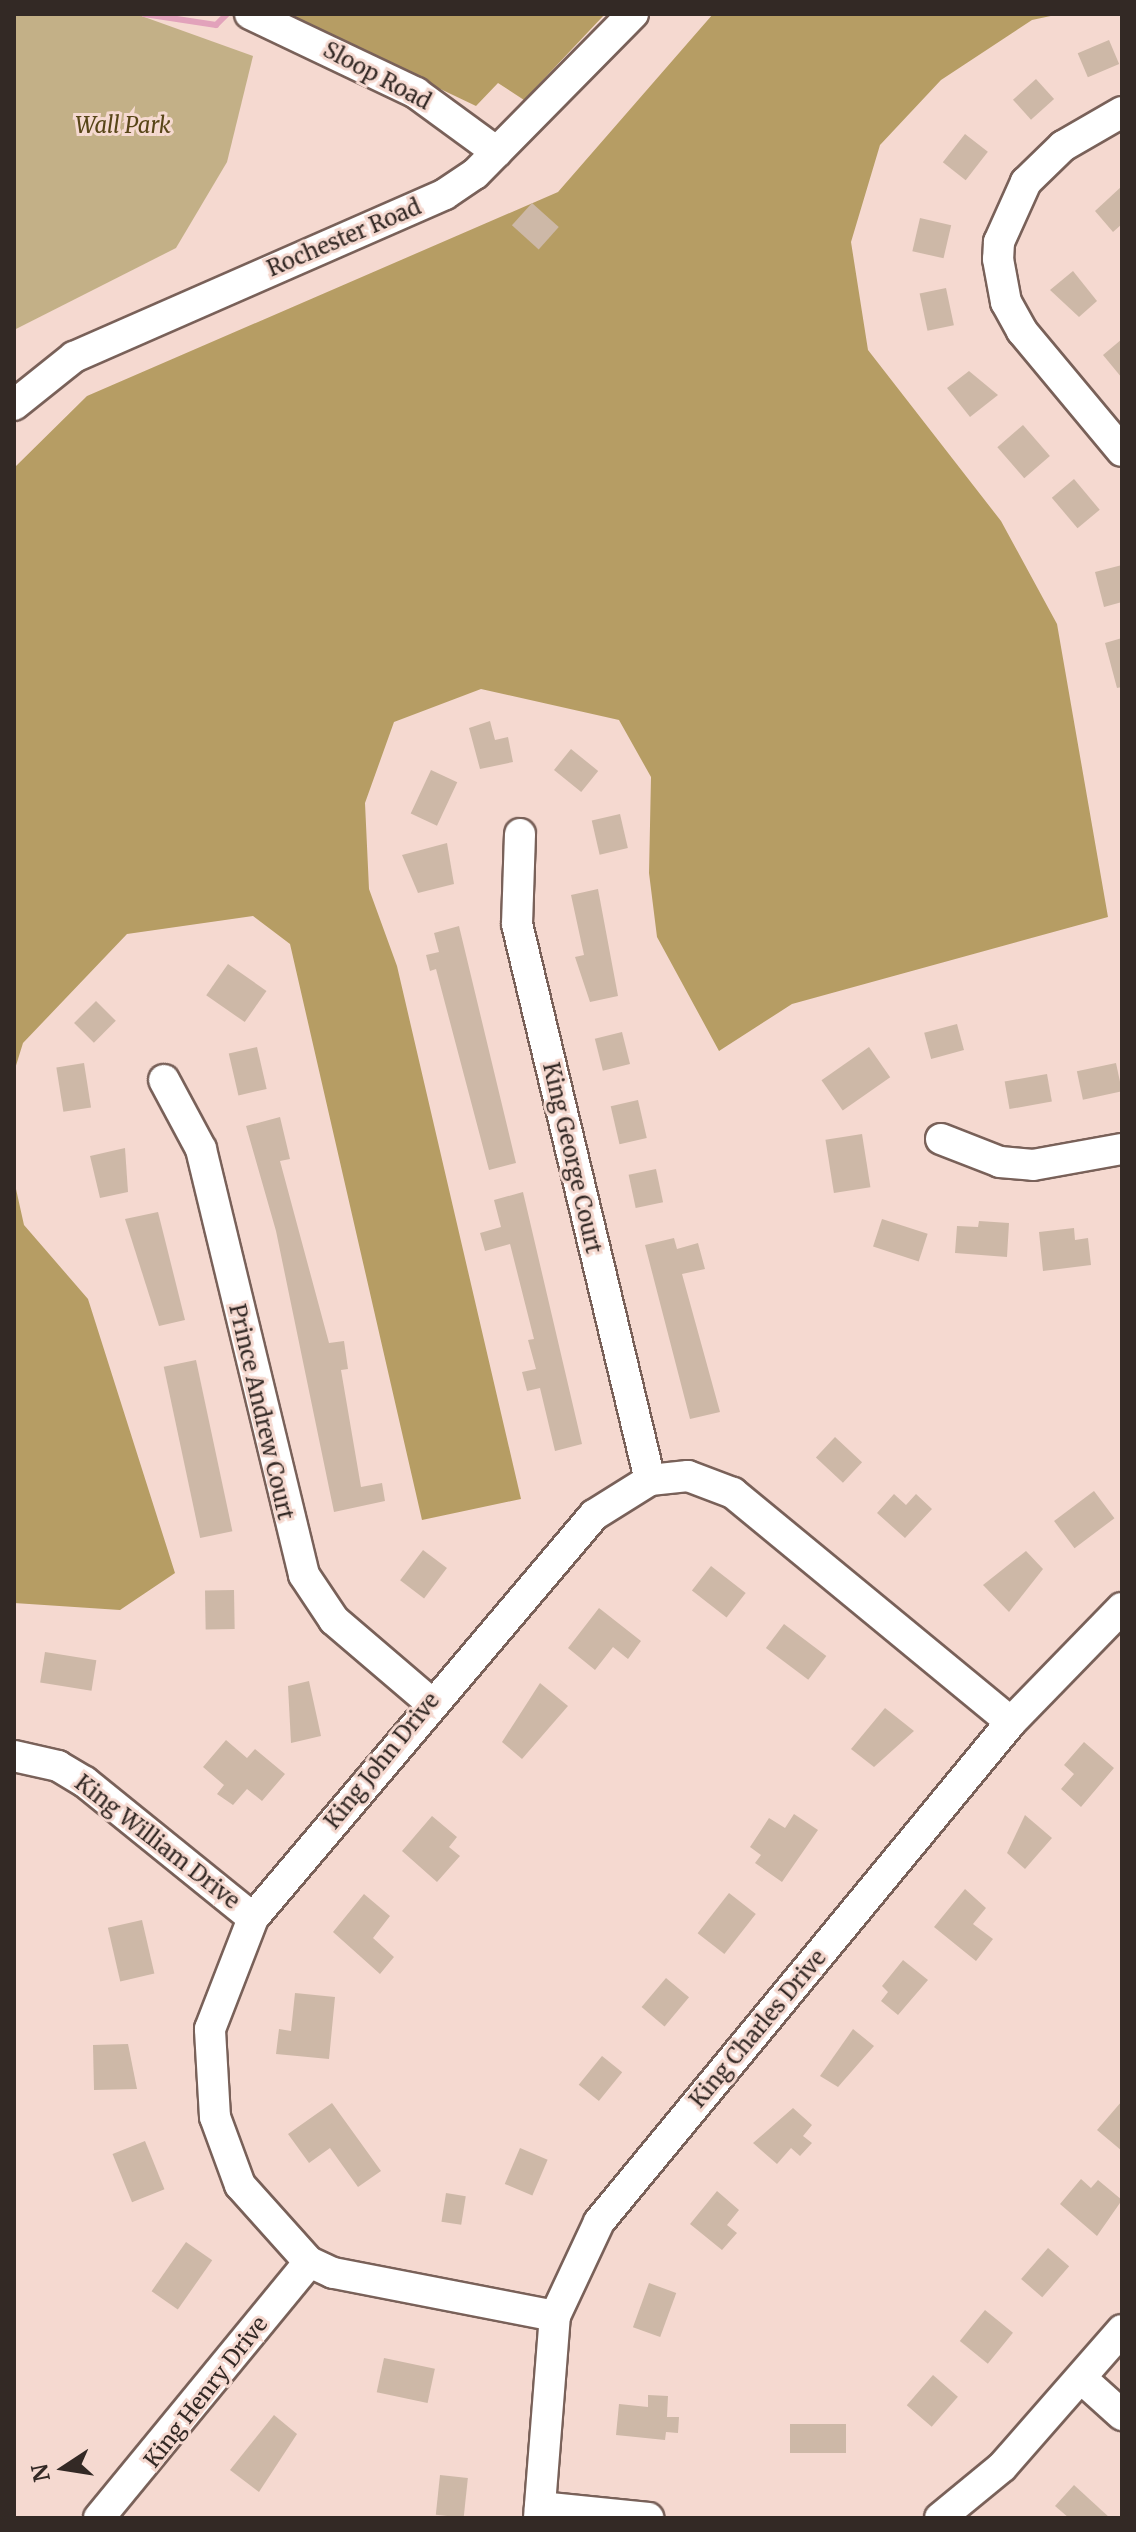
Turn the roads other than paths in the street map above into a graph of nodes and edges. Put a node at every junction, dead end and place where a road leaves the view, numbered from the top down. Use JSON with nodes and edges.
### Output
{"nodes":[{"id":1,"x":250,"y":14,"type":"edge"},
{"id":2,"x":633,"y":14,"type":"edge"},
{"id":3,"x":1122,"y":112,"type":"edge"},
{"id":4,"x":497,"y":152,"type":"junction"},
{"id":5,"x":14,"y":405,"type":"edge"},
{"id":6,"x":1122,"y":451,"type":"edge"},
{"id":7,"x":520,"y":834,"type":"dead end"},
{"id":8,"x":164,"y":1080,"type":"dead end"},
{"id":9,"x":941,"y":1139,"type":"dead end"},
{"id":10,"x":1122,"y":1149,"type":"edge"},
{"id":11,"x":650,"y":1480,"type":"junction"},
{"id":12,"x":1122,"y":1608,"type":"edge"},
{"id":13,"x":430,"y":1702,"type":"junction"},
{"id":14,"x":1011,"y":1722,"type":"junction"},
{"id":15,"x":14,"y":1756,"type":"edge"},
{"id":16,"x":253,"y":1918,"type":"junction"},
{"id":17,"x":309,"y":2262,"type":"junction"},
{"id":18,"x":555,"y":2316,"type":"junction"},
{"id":19,"x":1122,"y":2330,"type":"edge"},
{"id":20,"x":1082,"y":2379,"type":"junction"},
{"id":21,"x":1122,"y":2415,"type":"edge"},
{"id":22,"x":540,"y":2512,"type":"edge"},
{"id":23,"x":99,"y":2518,"type":"edge"},
{"id":24,"x":648,"y":2518,"type":"edge"},
{"id":25,"x":940,"y":2518,"type":"edge"}],
"edges":[{"from":1,"to":4,"type":"street","name":"Sloop Road"},
{"from":2,"to":4,"type":"street","name":"Rochester Road"},
{"from":3,"to":6,"type":"street"},
{"from":4,"to":5,"type":"street","name":"Rochester Road"},
{"from":7,"to":11,"type":"street","name":"King George Court"},
{"from":8,"to":13,"type":"street","name":"Prince Andrew Court"},
{"from":9,"to":10,"type":"street"},
{"from":11,"to":13,"type":"street","name":"King John Drive"},
{"from":11,"to":14,"type":"street","name":"King John Drive"},
{"from":12,"to":14,"type":"street","name":"King Charles Drive"},
{"from":13,"to":16,"type":"street","name":"King John Drive"},
{"from":14,"to":18,"type":"street","name":"King Charles Drive"},
{"from":15,"to":16,"type":"street","name":"King William Drive"},
{"from":16,"to":17,"type":"street","name":"King John Drive"},
{"from":17,"to":18,"type":"street","name":"King John Drive"},
{"from":17,"to":23,"type":"street","name":"King Henry Drive"},
{"from":18,"to":22,"type":"street","name":"King Charles Drive"},
{"from":19,"to":20,"type":"street"},
{"from":20,"to":21,"type":"street"},
{"from":20,"to":25,"type":"street"},
{"from":22,"to":24,"type":"street"}]}
